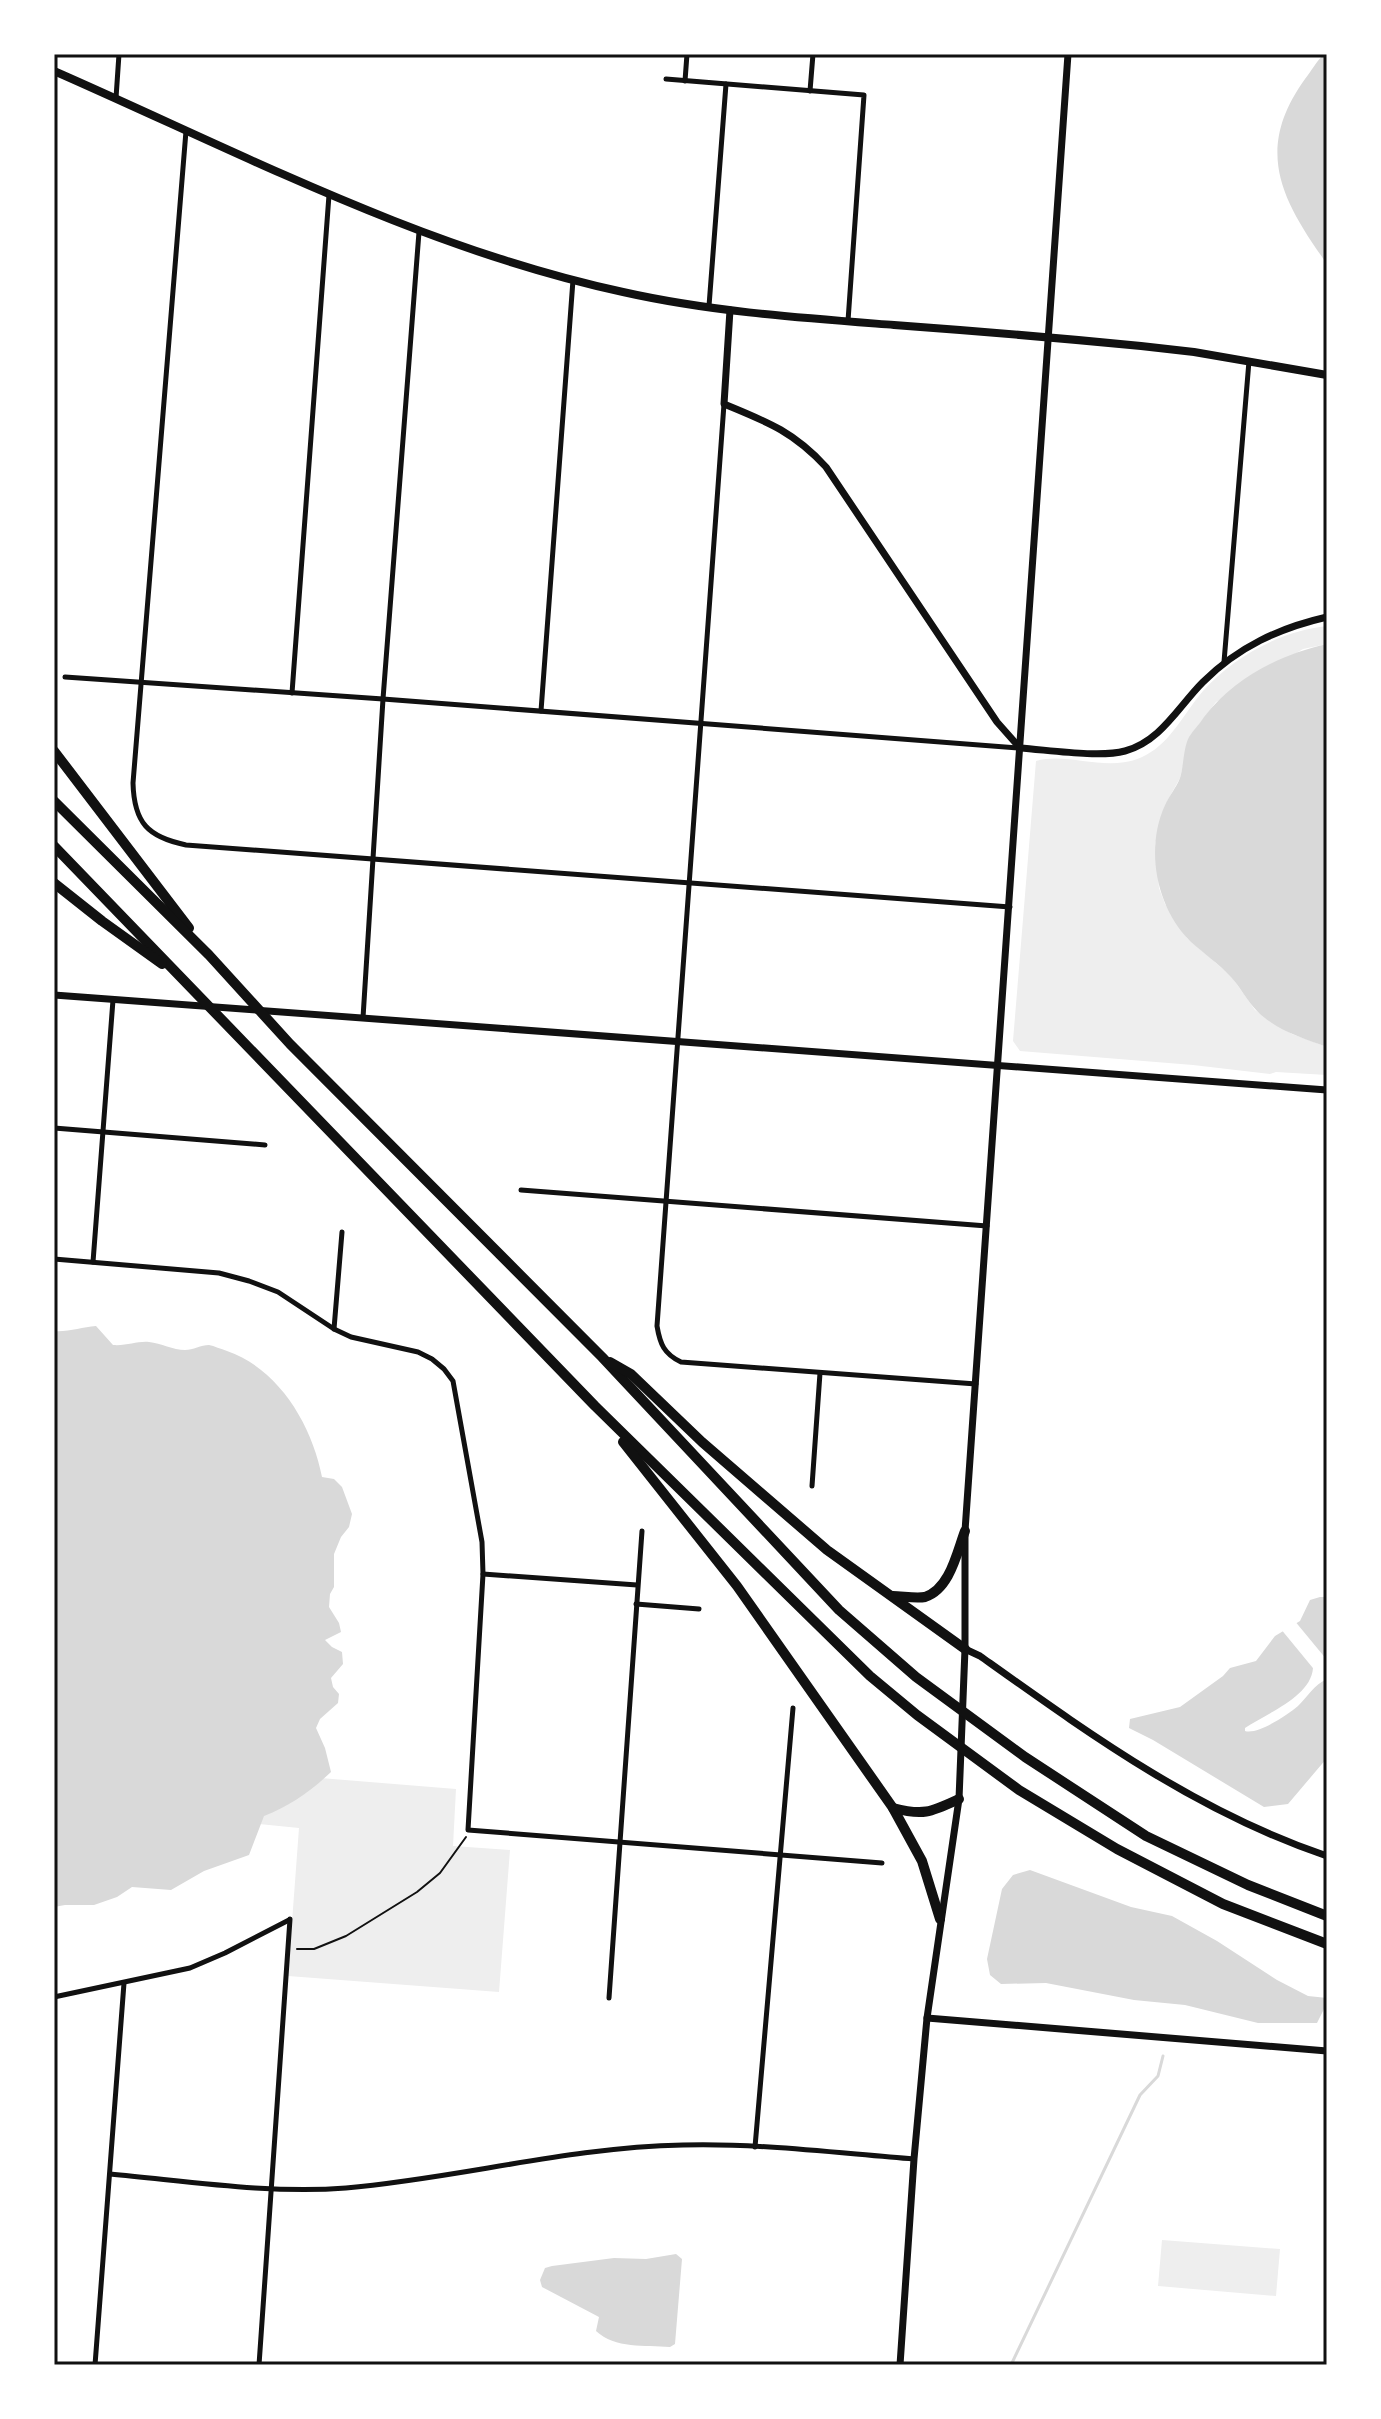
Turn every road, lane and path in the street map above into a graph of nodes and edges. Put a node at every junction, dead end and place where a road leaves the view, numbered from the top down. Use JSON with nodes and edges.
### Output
{"nodes":[{"id":1,"x":119,"y":54,"type":"edge"},
{"id":2,"x":687,"y":54,"type":"edge"},
{"id":3,"x":813,"y":54,"type":"edge"},
{"id":4,"x":1068,"y":54,"type":"edge"},
{"id":5,"x":54,"y":71,"type":"edge"},
{"id":6,"x":666,"y":79,"type":"dead end"},
{"id":7,"x":685,"y":81,"type":"junction"},
{"id":8,"x":726,"y":84,"type":"junction"},
{"id":9,"x":810,"y":91,"type":"junction"},
{"id":10,"x":116,"y":99,"type":"junction"},
{"id":11,"x":186,"y":130,"type":"junction"},
{"id":12,"x":329,"y":195,"type":"junction"},
{"id":13,"x":419,"y":232,"type":"junction"},
{"id":14,"x":573,"y":280,"type":"junction"},
{"id":15,"x":709,"y":307,"type":"junction"},
{"id":16,"x":730,"y":310,"type":"junction"},
{"id":17,"x":848,"y":322,"type":"junction"},
{"id":18,"x":1050,"y":337,"type":"junction"},
{"id":19,"x":1249,"y":361,"type":"junction"},
{"id":20,"x":1327,"y":375,"type":"edge"},
{"id":21,"x":724,"y":404,"type":"junction"},
{"id":22,"x":1327,"y":617,"type":"edge"},
{"id":23,"x":1224,"y":662,"type":"junction"},
{"id":24,"x":65,"y":677,"type":"dead end"},
{"id":25,"x":142,"y":683,"type":"junction"},
{"id":26,"x":292,"y":693,"type":"junction"},
{"id":27,"x":383,"y":699,"type":"junction"},
{"id":28,"x":541,"y":711,"type":"junction"},
{"id":29,"x":700,"y":723,"type":"junction"},
{"id":30,"x":1020,"y":748,"type":"junction"},
{"id":31,"x":54,"y":751,"type":"edge"},
{"id":32,"x":54,"y":801,"type":"edge"},
{"id":33,"x":54,"y":846,"type":"edge"},
{"id":34,"x":373,"y":859,"type":"junction"},
{"id":35,"x":689,"y":882,"type":"junction"},
{"id":36,"x":54,"y":883,"type":"edge"},
{"id":37,"x":1010,"y":907,"type":"junction"},
{"id":38,"x":209,"y":955,"type":"junction"},
{"id":39,"x":184,"y":979,"type":"junction"},
{"id":40,"x":54,"y":995,"type":"edge"},
{"id":41,"x":113,"y":1000,"type":"junction"},
{"id":42,"x":363,"y":1018,"type":"junction"},
{"id":43,"x":677,"y":1042,"type":"junction"},
{"id":44,"x":997,"y":1066,"type":"junction"},
{"id":45,"x":1327,"y":1090,"type":"edge"},
{"id":46,"x":54,"y":1128,"type":"edge"},
{"id":47,"x":103,"y":1132,"type":"junction"},
{"id":48,"x":265,"y":1145,"type":"dead end"},
{"id":49,"x":521,"y":1190,"type":"dead end"},
{"id":50,"x":666,"y":1200,"type":"junction"},
{"id":51,"x":988,"y":1226,"type":"junction"},
{"id":52,"x":342,"y":1232,"type":"dead end"},
{"id":53,"x":54,"y":1259,"type":"edge"},
{"id":54,"x":93,"y":1262,"type":"junction"},
{"id":55,"x":334,"y":1329,"type":"junction"},
{"id":56,"x":602,"y":1357,"type":"junction"},
{"id":57,"x":820,"y":1373,"type":"junction"},
{"id":58,"x":976,"y":1384,"type":"junction"},
{"id":59,"x":595,"y":1406,"type":"junction"},
{"id":60,"x":812,"y":1486,"type":"dead end"},
{"id":61,"x":642,"y":1531,"type":"dead end"},
{"id":62,"x":965,"y":1531,"type":"junction"},
{"id":63,"x":483,"y":1574,"type":"junction"},
{"id":64,"x":637,"y":1585,"type":"junction"},
{"id":65,"x":891,"y":1596,"type":"junction"},
{"id":66,"x":636,"y":1604,"type":"junction"},
{"id":67,"x":699,"y":1609,"type":"dead end"},
{"id":68,"x":965,"y":1649,"type":"junction"},
{"id":69,"x":793,"y":1708,"type":"dead end"},
{"id":70,"x":959,"y":1799,"type":"junction"},
{"id":71,"x":893,"y":1808,"type":"junction"},
{"id":72,"x":468,"y":1830,"type":"junction"},
{"id":73,"x":619,"y":1841,"type":"junction"},
{"id":74,"x":781,"y":1855,"type":"junction"},
{"id":75,"x":1327,"y":1856,"type":"edge"},
{"id":76,"x":882,"y":1863,"type":"dead end"},
{"id":77,"x":1327,"y":1916,"type":"edge"},
{"id":78,"x":940,"y":1919,"type":"junction"},
{"id":79,"x":1327,"y":1944,"type":"edge"},
{"id":80,"x":288,"y":1947,"type":"junction"},
{"id":81,"x":124,"y":1983,"type":"junction"},
{"id":82,"x":54,"y":1997,"type":"edge"},
{"id":83,"x":609,"y":1998,"type":"dead end"},
{"id":84,"x":927,"y":2018,"type":"junction"},
{"id":85,"x":1327,"y":2051,"type":"edge"},
{"id":86,"x":755,"y":2147,"type":"junction"},
{"id":87,"x":914,"y":2159,"type":"junction"},
{"id":88,"x":110,"y":2174,"type":"junction"},
{"id":89,"x":273,"y":2188,"type":"junction"},
{"id":90,"x":95,"y":2365,"type":"edge"},
{"id":91,"x":259,"y":2365,"type":"edge"},
{"id":92,"x":900,"y":2365,"type":"edge"}],
"edges":[{"from":1,"to":10,"type":"street"},
{"from":2,"to":7,"type":"street"},
{"from":3,"to":9,"type":"street"},
{"from":4,"to":18,"type":"street"},
{"from":5,"to":10,"type":"main road"},
{"from":6,"to":7,"type":"street"},
{"from":7,"to":8,"type":"street"},
{"from":8,"to":9,"type":"street"},
{"from":8,"to":15,"type":"street"},
{"from":9,"to":17,"type":"street"},
{"from":10,"to":11,"type":"main road"},
{"from":11,"to":12,"type":"main road"},
{"from":11,"to":25,"type":"street"},
{"from":12,"to":13,"type":"main road"},
{"from":12,"to":26,"type":"street"},
{"from":13,"to":14,"type":"main road"},
{"from":13,"to":27,"type":"street"},
{"from":14,"to":15,"type":"main road"},
{"from":14,"to":28,"type":"street"},
{"from":15,"to":16,"type":"main road"},
{"from":16,"to":17,"type":"main road"},
{"from":16,"to":21,"type":"street"},
{"from":17,"to":18,"type":"main road"},
{"from":18,"to":19,"type":"main road"},
{"from":18,"to":30,"type":"street"},
{"from":19,"to":20,"type":"main road"},
{"from":19,"to":23,"type":"street"},
{"from":21,"to":29,"type":"street"},
{"from":21,"to":30,"type":"street"},
{"from":22,"to":23,"type":"street"},
{"from":23,"to":30,"type":"street"},
{"from":24,"to":25,"type":"street"},
{"from":25,"to":26,"type":"street"},
{"from":25,"to":34,"type":"street"},
{"from":26,"to":27,"type":"street"},
{"from":27,"to":28,"type":"street"},
{"from":27,"to":34,"type":"street"},
{"from":28,"to":29,"type":"street"},
{"from":29,"to":30,"type":"street"},
{"from":29,"to":35,"type":"street"},
{"from":30,"to":37,"type":"street"},
{"from":31,"to":38,"type":"highway"},
{"from":32,"to":38,"type":"highway"},
{"from":33,"to":39,"type":"highway"},
{"from":34,"to":35,"type":"street"},
{"from":34,"to":42,"type":"street"},
{"from":35,"to":37,"type":"street"},
{"from":35,"to":43,"type":"street"},
{"from":36,"to":39,"type":"highway"},
{"from":37,"to":44,"type":"street"},
{"from":38,"to":56,"type":"highway"},
{"from":39,"to":59,"type":"highway"},
{"from":40,"to":41,"type":"street"},
{"from":41,"to":42,"type":"street"},
{"from":41,"to":47,"type":"street"},
{"from":42,"to":43,"type":"street"},
{"from":43,"to":44,"type":"street"},
{"from":43,"to":50,"type":"street"},
{"from":44,"to":45,"type":"street"},
{"from":44,"to":51,"type":"street"},
{"from":46,"to":47,"type":"street"},
{"from":47,"to":48,"type":"street"},
{"from":47,"to":54,"type":"street"},
{"from":49,"to":50,"type":"street"},
{"from":50,"to":51,"type":"street"},
{"from":50,"to":57,"type":"street"},
{"from":51,"to":58,"type":"street"},
{"from":52,"to":55,"type":"street"},
{"from":53,"to":54,"type":"street"},
{"from":54,"to":55,"type":"street"},
{"from":55,"to":63,"type":"street"},
{"from":56,"to":65,"type":"highway"},
{"from":56,"to":77,"type":"highway"},
{"from":57,"to":58,"type":"street"},
{"from":57,"to":60,"type":"street"},
{"from":58,"to":62,"type":"street"},
{"from":59,"to":71,"type":"highway"},
{"from":59,"to":79,"type":"highway"},
{"from":61,"to":64,"type":"street"},
{"from":62,"to":65,"type":"highway"},
{"from":62,"to":68,"type":"street"},
{"from":63,"to":64,"type":"street"},
{"from":63,"to":72,"type":"street"},
{"from":64,"to":66,"type":"street"},
{"from":65,"to":68,"type":"highway"},
{"from":66,"to":67,"type":"street"},
{"from":66,"to":73,"type":"street"},
{"from":68,"to":70,"type":"street"},
{"from":68,"to":75,"type":"street"},
{"from":69,"to":74,"type":"street"},
{"from":70,"to":71,"type":"highway"},
{"from":70,"to":78,"type":"street"},
{"from":71,"to":78,"type":"highway"},
{"from":72,"to":73,"type":"street"},
{"from":72,"to":80,"type":"path"},
{"from":73,"to":74,"type":"street"},
{"from":73,"to":83,"type":"street"},
{"from":74,"to":76,"type":"street"},
{"from":74,"to":86,"type":"street"},
{"from":78,"to":84,"type":"street"},
{"from":80,"to":81,"type":"street"},
{"from":80,"to":89,"type":"street"},
{"from":81,"to":82,"type":"street"},
{"from":81,"to":88,"type":"street"},
{"from":84,"to":85,"type":"street"},
{"from":84,"to":87,"type":"street"},
{"from":86,"to":87,"type":"street"},
{"from":86,"to":89,"type":"street"},
{"from":87,"to":92,"type":"street"},
{"from":88,"to":89,"type":"street"},
{"from":88,"to":90,"type":"street"},
{"from":89,"to":91,"type":"street"}]}
